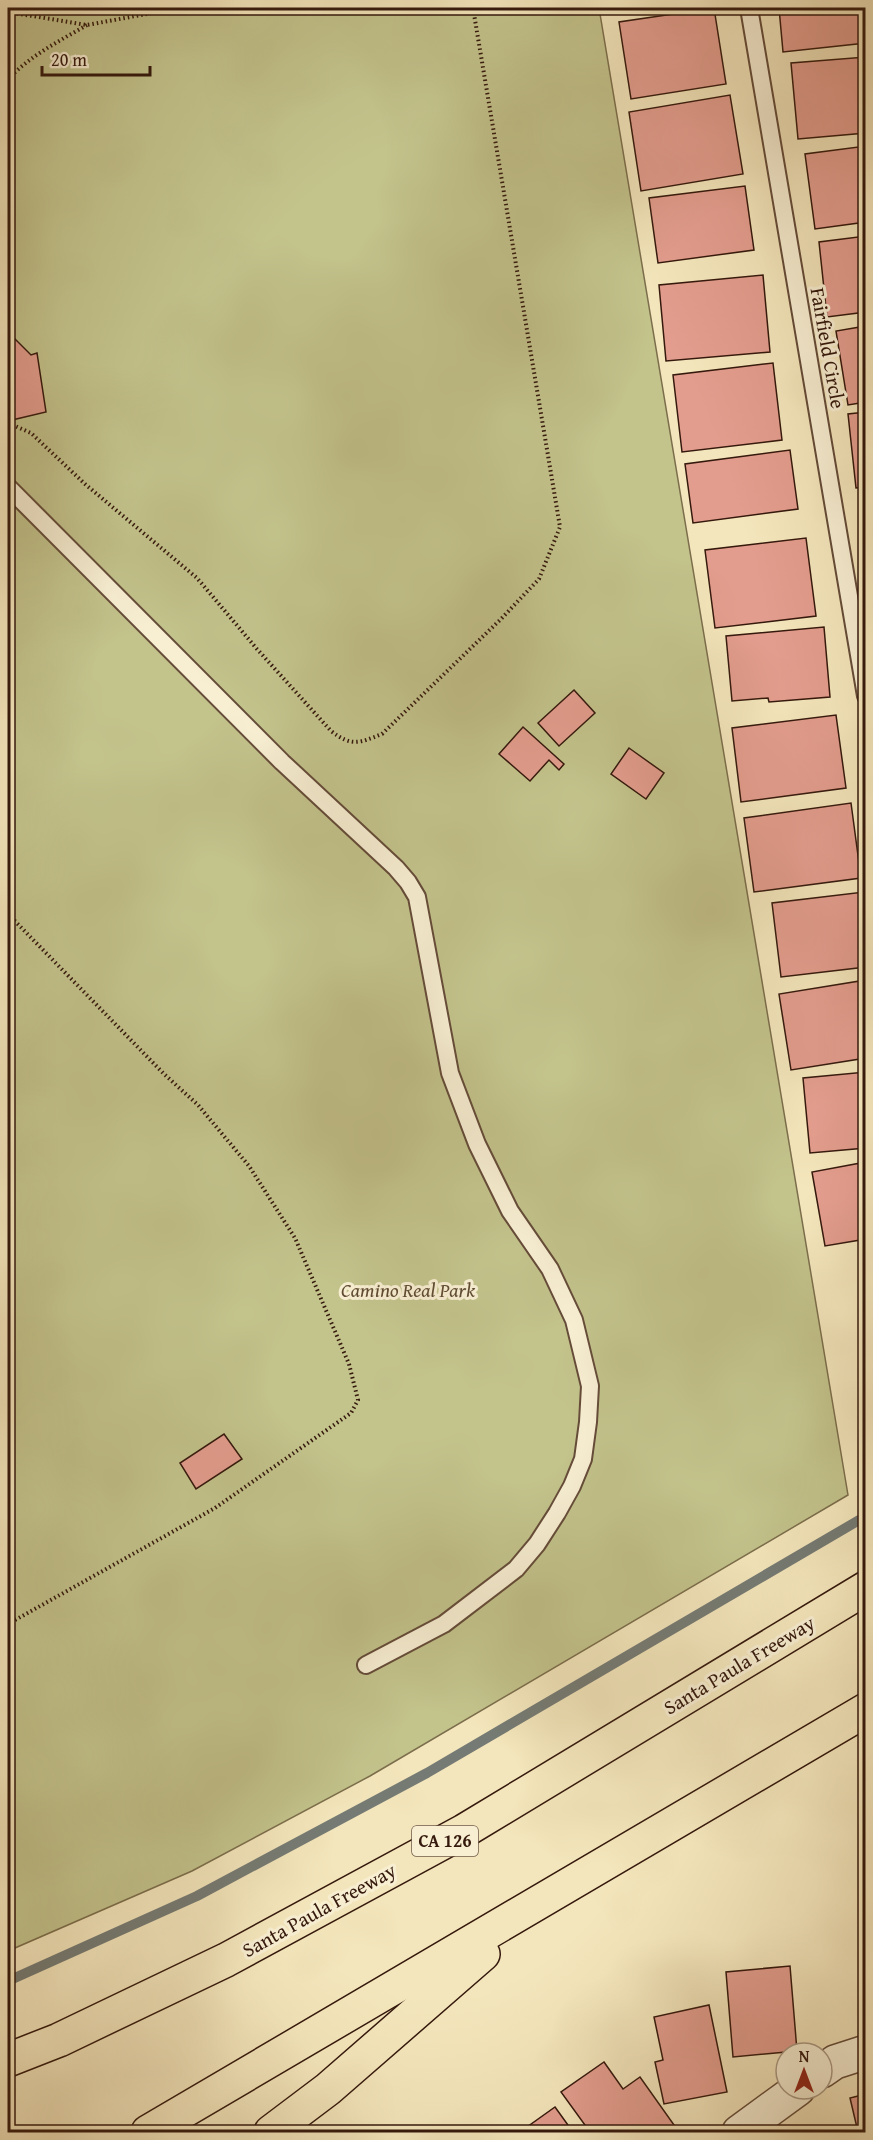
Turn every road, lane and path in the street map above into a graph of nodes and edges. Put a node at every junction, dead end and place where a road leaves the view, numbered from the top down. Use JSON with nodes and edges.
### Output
{"nodes":[{"id":1,"x":178,"y":8,"type":"edge"},
{"id":2,"x":473,"y":8,"type":"edge"},
{"id":3,"x":749,"y":8,"type":"edge"},
{"id":4,"x":8,"y":12,"type":"edge"},
{"id":5,"x":87,"y":25,"type":"junction"},
{"id":6,"x":8,"y":79,"type":"edge"},
{"id":7,"x":8,"y":423,"type":"edge"},
{"id":8,"x":8,"y":487,"type":"edge"},
{"id":9,"x":866,"y":696,"type":"edge"},
{"id":10,"x":8,"y":914,"type":"edge"},
{"id":11,"x":866,"y":1588,"type":"edge"},
{"id":12,"x":8,"y":1624,"type":"edge"},
{"id":13,"x":366,"y":1665,"type":"dead end"},
{"id":14,"x":866,"y":1710,"type":"edge"},
{"id":15,"x":541,"y":1903,"type":"junction"},
{"id":16,"x":866,"y":2052,"type":"edge"},
{"id":17,"x":8,"y":2060,"type":"edge"},
{"id":18,"x":834,"y":2062,"type":"edge"},
{"id":19,"x":782,"y":2101,"type":"edge"},
{"id":20,"x":148,"y":2133,"type":"edge"},
{"id":21,"x":271,"y":2133,"type":"edge"},
{"id":22,"x":739,"y":2133,"type":"edge"}],
"edges":[{"from":1,"to":5,"type":"path"},
{"from":2,"to":7,"type":"path"},
{"from":3,"to":9,"type":"lane","name":"Fairfield Circle"},
{"from":4,"to":5,"type":"path"},
{"from":5,"to":6,"type":"path"},
{"from":8,"to":13,"type":"lane"},
{"from":10,"to":12,"type":"path"},
{"from":11,"to":17,"type":"highway","name":"Santa Paula Freeway","number":"CA 126"},
{"from":14,"to":15,"type":"highway"},
{"from":15,"to":20,"type":"highway"},
{"from":15,"to":21,"type":"highway"},
{"from":16,"to":18,"type":"street"},
{"from":19,"to":22,"type":"street"}]}
